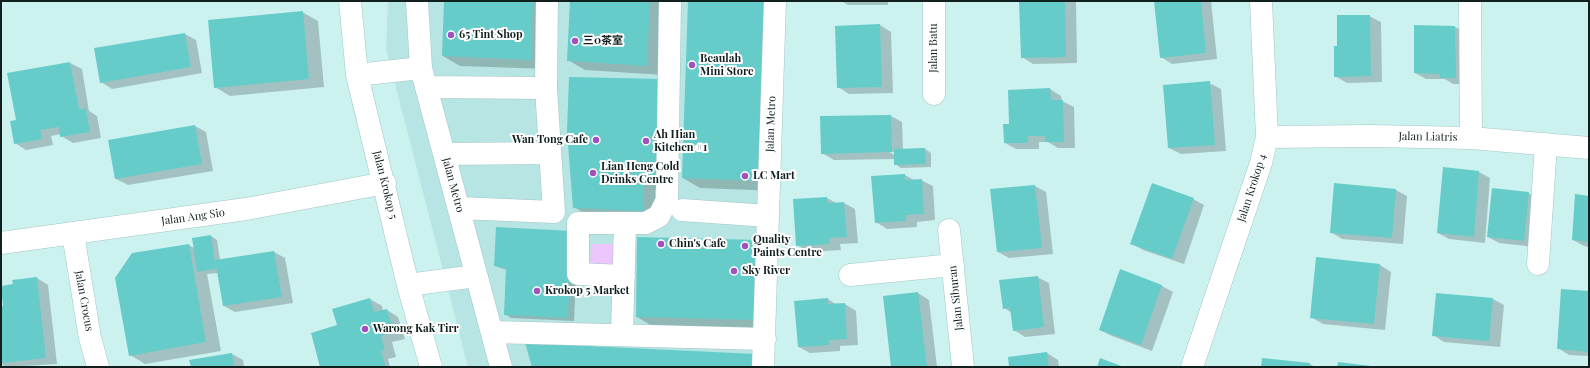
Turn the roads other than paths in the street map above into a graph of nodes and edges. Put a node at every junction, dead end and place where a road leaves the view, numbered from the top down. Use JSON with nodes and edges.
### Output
{"nodes":[{"id":1,"x":350,"y":1,"type":"edge"},
{"id":2,"x":417,"y":1,"type":"edge"},
{"id":3,"x":547,"y":1,"type":"edge"},
{"id":4,"x":670,"y":1,"type":"edge"},
{"id":5,"x":775,"y":1,"type":"edge"},
{"id":6,"x":934,"y":1,"type":"edge"},
{"id":7,"x":1261,"y":1,"type":"edge"},
{"id":8,"x":1470,"y":1,"type":"edge"},
{"id":9,"x":365,"y":74,"type":"junction"},
{"id":10,"x":423,"y":77,"type":"junction"},
{"id":11,"x":546,"y":88,"type":"junction"},
{"id":12,"x":934,"y":94,"type":"dead end"},
{"id":13,"x":1267,"y":137,"type":"junction"},
{"id":14,"x":1471,"y":138,"type":"junction"},
{"id":15,"x":1546,"y":144,"type":"junction"},
{"id":16,"x":1589,"y":148,"type":"edge"},
{"id":17,"x":550,"y":153,"type":"junction"},
{"id":18,"x":444,"y":154,"type":"junction"},
{"id":19,"x":384,"y":183,"type":"junction"},
{"id":20,"x":459,"y":208,"type":"junction"},
{"id":21,"x":682,"y":210,"type":"dead end"},
{"id":22,"x":768,"y":216,"type":"junction"},
{"id":23,"x":625,"y":223,"type":"junction"},
{"id":24,"x":949,"y":230,"type":"dead end"},
{"id":25,"x":72,"y":234,"type":"junction"},
{"id":26,"x":1,"y":243,"type":"edge"},
{"id":27,"x":1538,"y":264,"type":"dead end"},
{"id":28,"x":953,"y":265,"type":"junction"},
{"id":29,"x":850,"y":275,"type":"dead end"},
{"id":30,"x":476,"y":276,"type":"junction"},
{"id":31,"x":624,"y":276,"type":"junction"},
{"id":32,"x":417,"y":284,"type":"junction"},
{"id":33,"x":492,"y":332,"type":"junction"},
{"id":34,"x":622,"y":334,"type":"junction"},
{"id":35,"x":765,"y":338,"type":"junction"},
{"id":36,"x":98,"y":367,"type":"edge"},
{"id":37,"x":431,"y":367,"type":"edge"},
{"id":38,"x":501,"y":367,"type":"edge"},
{"id":39,"x":763,"y":367,"type":"edge"},
{"id":40,"x":963,"y":367,"type":"edge"},
{"id":41,"x":1192,"y":367,"type":"edge"}],
"edges":[{"from":1,"to":9,"type":"street","name":"Jalan Krokop 5"},
{"from":2,"to":10,"type":"street","name":"Jalan Metro"},
{"from":3,"to":11,"type":"street"},
{"from":4,"to":23,"type":"street"},
{"from":5,"to":22,"type":"street","name":"Jalan Metro"},
{"from":6,"to":12,"type":"street","name":"Jalan Batu"},
{"from":7,"to":13,"type":"street","name":"Jalan Krokop 4"},
{"from":8,"to":14,"type":"street"},
{"from":9,"to":10,"type":"street"},
{"from":9,"to":19,"type":"street","name":"Jalan Krokop 5"},
{"from":10,"to":11,"type":"street"},
{"from":10,"to":18,"type":"street","name":"Jalan Metro"},
{"from":11,"to":17,"type":"street"},
{"from":13,"to":14,"type":"street","name":"Jalan Liatris"},
{"from":13,"to":41,"type":"street","name":"Jalan Krokop 4"},
{"from":14,"to":15,"type":"street","name":"Jalan Liatris"},
{"from":15,"to":16,"type":"street","name":"Jalan Liatris"},
{"from":15,"to":27,"type":"street"},
{"from":17,"to":18,"type":"street"},
{"from":17,"to":20,"type":"street"},
{"from":18,"to":20,"type":"street","name":"Jalan Metro"},
{"from":19,"to":25,"type":"street","name":"Jalan Ang Sio"},
{"from":19,"to":32,"type":"street","name":"Jalan Krokop 5"},
{"from":20,"to":30,"type":"street","name":"Jalan Metro"},
{"from":21,"to":22,"type":"street"},
{"from":22,"to":35,"type":"street","name":"Jalan Metro"},
{"from":23,"to":31,"type":"street"},
{"from":23,"to":31,"type":"street"},
{"from":24,"to":28,"type":"street","name":"Jalan Siburan"},
{"from":25,"to":26,"type":"street","name":"Jalan Ang Sio"},
{"from":25,"to":36,"type":"street","name":"Jalan Crocus"},
{"from":28,"to":29,"type":"street"},
{"from":28,"to":40,"type":"street","name":"Jalan Siburan"},
{"from":30,"to":32,"type":"street"},
{"from":30,"to":33,"type":"street","name":"Jalan Metro"},
{"from":31,"to":34,"type":"street"},
{"from":32,"to":37,"type":"street","name":"Jalan Krokop 5"},
{"from":33,"to":34,"type":"street"},
{"from":33,"to":38,"type":"street","name":"Jalan Metro"},
{"from":34,"to":35,"type":"street"},
{"from":35,"to":39,"type":"street","name":"Jalan Metro"}]}
